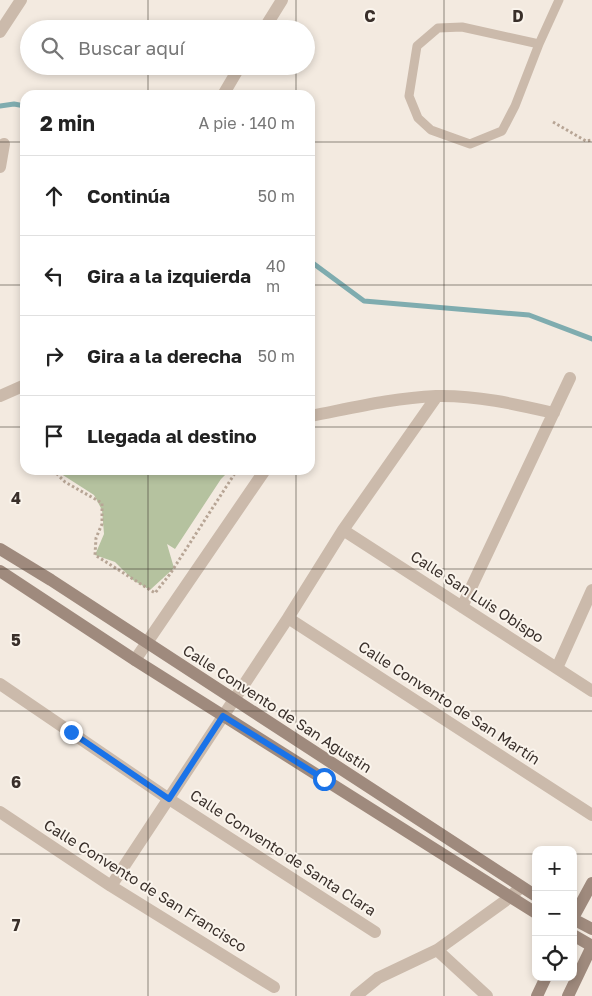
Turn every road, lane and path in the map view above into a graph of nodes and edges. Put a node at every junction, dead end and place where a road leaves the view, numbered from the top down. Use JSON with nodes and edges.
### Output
{"nodes":[{"id":1,"x":21,"y":0,"type":"edge"},
{"id":2,"x":282,"y":0,"type":"edge"},
{"id":3,"x":559,"y":0,"type":"edge"},
{"id":4,"x":270,"y":20,"type":"edge"},
{"id":5,"x":0,"y":32,"type":"edge"},
{"id":6,"x":539,"y":44,"type":"junction"},
{"id":7,"x":234,"y":75,"type":"edge"},
{"id":8,"x":225,"y":90,"type":"edge"},
{"id":9,"x":553,"y":122,"type":"dead end"},
{"id":10,"x":592,"y":140,"type":"edge"},
{"id":11,"x":4,"y":144,"type":"dead end"},
{"id":12,"x":0,"y":167,"type":"edge"},
{"id":13,"x":570,"y":378,"type":"dead end"},
{"id":14,"x":20,"y":387,"type":"edge"},
{"id":15,"x":0,"y":396,"type":"edge"},
{"id":16,"x":437,"y":396,"type":"junction"},
{"id":17,"x":554,"y":413,"type":"junction"},
{"id":18,"x":315,"y":415,"type":"edge"},
{"id":19,"x":59,"y":475,"type":"edge"},
{"id":20,"x":234,"y":475,"type":"edge"},
{"id":21,"x":262,"y":475,"type":"edge"},
{"id":22,"x":344,"y":530,"type":"junction"},
{"id":23,"x":0,"y":549,"type":"edge"},
{"id":24,"x":0,"y":571,"type":"edge"},
{"id":25,"x":51,"y":580,"type":"junction"},
{"id":26,"x":592,"y":590,"type":"edge"},
{"id":27,"x":38,"y":596,"type":"junction"},
{"id":28,"x":462,"y":607,"type":"junction"},
{"id":29,"x":288,"y":618,"type":"junction"},
{"id":30,"x":147,"y":643,"type":"junction"},
{"id":31,"x":135,"y":660,"type":"junction"},
{"id":32,"x":557,"y":668,"type":"junction"},
{"id":33,"x":0,"y":684,"type":"edge"},
{"id":34,"x":592,"y":691,"type":"edge"},
{"id":35,"x":234,"y":701,"type":"junction"},
{"id":36,"x":223,"y":716,"type":"junction"},
{"id":37,"x":169,"y":799,"type":"junction"},
{"id":38,"x":384,"y":799,"type":"junction"},
{"id":39,"x":375,"y":811,"type":"junction"},
{"id":40,"x":0,"y":812,"type":"edge"},
{"id":41,"x":592,"y":815,"type":"edge"},
{"id":42,"x":592,"y":883,"type":"edge"},
{"id":43,"x":111,"y":886,"type":"junction"},
{"id":44,"x":521,"y":887,"type":"junction"},
{"id":45,"x":532,"y":894,"type":"edge"},
{"id":46,"x":509,"y":898,"type":"junction"},
{"id":47,"x":532,"y":911,"type":"edge"},
{"id":48,"x":577,"y":911,"type":"edge"},
{"id":49,"x":577,"y":921,"type":"edge"},
{"id":50,"x":592,"y":929,"type":"edge"},
{"id":51,"x":375,"y":932,"type":"dead end"},
{"id":52,"x":575,"y":936,"type":"edge"},
{"id":53,"x":592,"y":946,"type":"edge"},
{"id":54,"x":437,"y":950,"type":"junction"},
{"id":55,"x":544,"y":981,"type":"edge"},
{"id":56,"x":274,"y":987,"type":"dead end"},
{"id":57,"x":356,"y":996,"type":"edge"},
{"id":58,"x":487,"y":996,"type":"edge"},
{"id":59,"x":537,"y":996,"type":"edge"},
{"id":60,"x":568,"y":996,"type":"edge"}],
"edges":[{"from":1,"to":5,"type":"street"},
{"from":2,"to":4,"type":"street"},
{"from":3,"to":6,"type":"lane"},
{"from":6,"to":6,"type":"lane"},
{"from":7,"to":8,"type":"street"},
{"from":9,"to":10,"type":"path"},
{"from":11,"to":12,"type":"street"},
{"from":13,"to":17,"type":"street"},
{"from":14,"to":15,"type":"street"},
{"from":16,"to":17,"type":"street"},
{"from":16,"to":18,"type":"street"},
{"from":16,"to":22,"type":"street"},
{"from":17,"to":28,"type":"street"},
{"from":19,"to":20,"type":"path"},
{"from":21,"to":30,"type":"street"},
{"from":22,"to":28,"type":"street","name":"Calle San Luis Obispo"},
{"from":22,"to":29,"type":"street"},
{"from":23,"to":25,"type":"street","name":"Calle Convento de San Agustin"},
{"from":24,"to":27,"type":"street"},
{"from":25,"to":27,"type":"street"},
{"from":25,"to":30,"type":"street","name":"Calle Convento de San Agustin"},
{"from":26,"to":32,"type":"street"},
{"from":27,"to":31,"type":"street"},
{"from":28,"to":32,"type":"street","name":"Calle San Luis Obispo"},
{"from":29,"to":35,"type":"street"},
{"from":29,"to":41,"type":"street","name":"Calle Convento de San Martín"},
{"from":30,"to":31,"type":"street"},
{"from":30,"to":35,"type":"street","name":"Calle Convento de San Agustin"},
{"from":31,"to":36,"type":"street"},
{"from":32,"to":34,"type":"street","name":"Calle San Luis Obispo"},
{"from":33,"to":37,"type":"street","name":"Calle Convento de Santa Clara"},
{"from":35,"to":36,"type":"street"},
{"from":35,"to":38,"type":"street","name":"Calle Convento de San Agustin"},
{"from":36,"to":37,"type":"street"},
{"from":36,"to":39,"type":"street"},
{"from":37,"to":43,"type":"street"},
{"from":37,"to":51,"type":"street","name":"Calle Convento de Santa Clara"},
{"from":38,"to":39,"type":"street"},
{"from":38,"to":44,"type":"street","name":"Calle Convento de San Agustin"},
{"from":39,"to":46,"type":"street"},
{"from":40,"to":43,"type":"street","name":"Calle Convento de San Francisco"},
{"from":42,"to":48,"type":"street"},
{"from":43,"to":56,"type":"street","name":"Calle Convento de San Francisco"},
{"from":44,"to":45,"type":"street","name":"Calle Convento de San Agustin"},
{"from":44,"to":46,"type":"street"},
{"from":46,"to":47,"type":"street"},
{"from":46,"to":54,"type":"street"},
{"from":49,"to":50,"type":"street"},
{"from":52,"to":53,"type":"street"},
{"from":53,"to":60,"type":"street"},
{"from":54,"to":57,"type":"street"},
{"from":54,"to":58,"type":"street"},
{"from":55,"to":59,"type":"street"}]}
